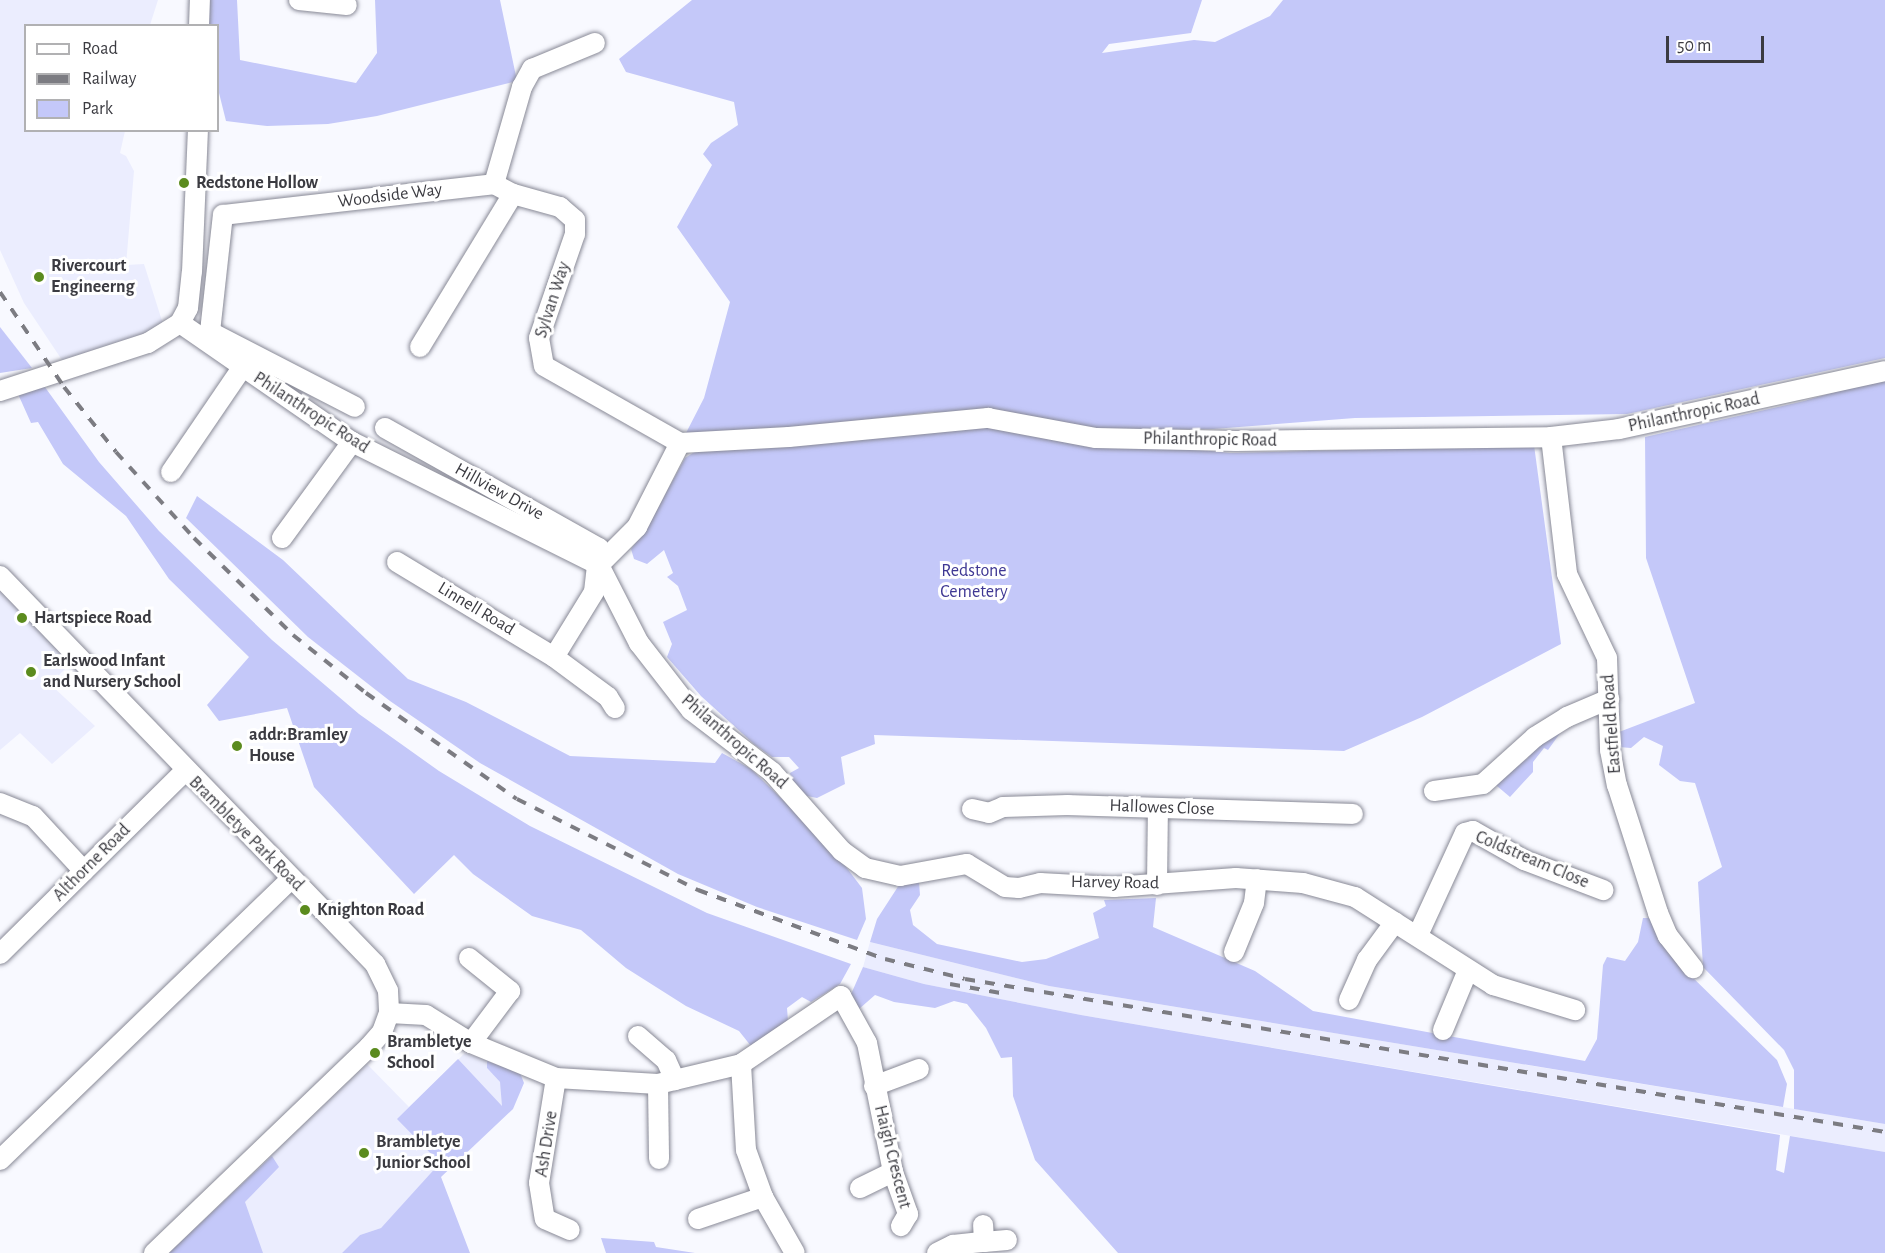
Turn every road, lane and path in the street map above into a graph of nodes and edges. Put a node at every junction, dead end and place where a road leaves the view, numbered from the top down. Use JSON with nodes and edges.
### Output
{"nodes":[{"id":1,"x":200,"y":0,"type":"edge"},
{"id":2,"x":293,"y":0,"type":"edge"},
{"id":3,"x":299,"y":0,"type":"edge"},
{"id":4,"x":347,"y":5,"type":"dead end"},
{"id":5,"x":199,"y":24,"type":"edge"},
{"id":6,"x":595,"y":43,"type":"dead end"},
{"id":7,"x":198,"y":132,"type":"edge"},
{"id":8,"x":494,"y":184,"type":"junction"},
{"id":9,"x":513,"y":194,"type":"junction"},
{"id":10,"x":180,"y":323,"type":"junction"},
{"id":11,"x":208,"y":336,"type":"junction"},
{"id":12,"x":420,"y":347,"type":"dead end"},
{"id":13,"x":242,"y":368,"type":"junction"},
{"id":14,"x":1885,"y":371,"type":"edge"},
{"id":15,"x":0,"y":391,"type":"edge"},
{"id":16,"x":356,"y":407,"type":"dead end"},
{"id":17,"x":384,"y":428,"type":"dead end"},
{"id":18,"x":1551,"y":437,"type":"junction"},
{"id":19,"x":352,"y":442,"type":"junction"},
{"id":20,"x":680,"y":443,"type":"junction"},
{"id":21,"x":171,"y":472,"type":"dead end"},
{"id":22,"x":282,"y":538,"type":"dead end"},
{"id":23,"x":397,"y":562,"type":"dead end"},
{"id":24,"x":599,"y":565,"type":"junction"},
{"id":25,"x":0,"y":576,"type":"edge"},
{"id":26,"x":554,"y":657,"type":"junction"},
{"id":27,"x":1609,"y":699,"type":"junction"},
{"id":28,"x":615,"y":708,"type":"dead end"},
{"id":29,"x":185,"y":771,"type":"junction"},
{"id":30,"x":1434,"y":791,"type":"dead end"},
{"id":31,"x":0,"y":803,"type":"edge"},
{"id":32,"x":1158,"y":808,"type":"junction"},
{"id":33,"x":972,"y":809,"type":"dead end"},
{"id":34,"x":1353,"y":814,"type":"dead end"},
{"id":35,"x":842,"y":851,"type":"joint"},
{"id":36,"x":84,"y":871,"type":"junction"},
{"id":37,"x":291,"y":879,"type":"junction"},
{"id":38,"x":1257,"y":879,"type":"junction"},
{"id":39,"x":1157,"y":885,"type":"junction"},
{"id":40,"x":1603,"y":890,"type":"dead end"},
{"id":41,"x":1395,"y":922,"type":"junction"},
{"id":42,"x":1418,"y":935,"type":"junction"},
{"id":43,"x":1234,"y":952,"type":"dead end"},
{"id":44,"x":0,"y":954,"type":"edge"},
{"id":45,"x":469,"y":958,"type":"dead end"},
{"id":46,"x":1693,"y":968,"type":"dead end"},
{"id":47,"x":1468,"y":970,"type":"junction"},
{"id":48,"x":1349,"y":1000,"type":"dead end"},
{"id":49,"x":1575,"y":1010,"type":"dead end"},
{"id":50,"x":389,"y":1013,"type":"junction"},
{"id":51,"x":1443,"y":1030,"type":"dead end"},
{"id":52,"x":638,"y":1036,"type":"dead end"},
{"id":53,"x":471,"y":1043,"type":"junction"},
{"id":54,"x":741,"y":1064,"type":"junction"},
{"id":55,"x":919,"y":1069,"type":"dead end"},
{"id":56,"x":556,"y":1078,"type":"junction"},
{"id":57,"x":667,"y":1082,"type":"junction"},
{"id":58,"x":874,"y":1086,"type":"junction"},
{"id":59,"x":659,"y":1159,"type":"dead end"},
{"id":60,"x":0,"y":1160,"type":"edge"},
{"id":61,"x":893,"y":1172,"type":"junction"},
{"id":62,"x":860,"y":1188,"type":"dead end"},
{"id":63,"x":763,"y":1197,"type":"junction"},
{"id":64,"x":698,"y":1219,"type":"dead end"},
{"id":65,"x":901,"y":1226,"type":"dead end"},
{"id":66,"x":570,"y":1230,"type":"dead end"},
{"id":67,"x":1007,"y":1240,"type":"dead end"},
{"id":68,"x":154,"y":1253,"type":"edge"},
{"id":69,"x":795,"y":1253,"type":"edge"},
{"id":70,"x":937,"y":1253,"type":"edge"}],
"edges":[{"from":1,"to":5,"type":"street"},
{"from":2,"to":3,"type":"street"},
{"from":3,"to":4,"type":"street"},
{"from":6,"to":8,"type":"street"},
{"from":7,"to":10,"type":"street"},
{"from":8,"to":9,"type":"street","name":"Sylvan Way"},
{"from":8,"to":11,"type":"street","name":"Woodside Way"},
{"from":9,"to":12,"type":"street"},
{"from":9,"to":20,"type":"street","name":"Sylvan Way"},
{"from":10,"to":11,"type":"street","name":"Philanthropic Road"},
{"from":10,"to":15,"type":"street"},
{"from":11,"to":13,"type":"street","name":"Philanthropic Road"},
{"from":11,"to":16,"type":"street"},
{"from":13,"to":19,"type":"street","name":"Philanthropic Road"},
{"from":13,"to":21,"type":"street"},
{"from":14,"to":18,"type":"street","name":"Philanthropic Road"},
{"from":17,"to":24,"type":"street","name":"Hillview Drive"},
{"from":18,"to":20,"type":"street","name":"Philanthropic Road"},
{"from":18,"to":27,"type":"street","name":"Eastfield Road"},
{"from":19,"to":22,"type":"street"},
{"from":19,"to":24,"type":"street","name":"Philanthropic Road"},
{"from":20,"to":24,"type":"street"},
{"from":23,"to":26,"type":"street","name":"Linnell Road"},
{"from":24,"to":26,"type":"street"},
{"from":24,"to":35,"type":"street","name":"Philanthropic Road"},
{"from":25,"to":29,"type":"street","name":"Brambletye Park Road"},
{"from":26,"to":28,"type":"street","name":"Linnell Road"},
{"from":27,"to":30,"type":"street"},
{"from":27,"to":46,"type":"street","name":"Eastfield Road"},
{"from":29,"to":36,"type":"street","name":"Althorne Road"},
{"from":29,"to":37,"type":"street","name":"Brambletye Park Road"},
{"from":31,"to":36,"type":"street"},
{"from":32,"to":33,"type":"street","name":"Hallowes Close"},
{"from":32,"to":34,"type":"street","name":"Hallowes Close"},
{"from":32,"to":39,"type":"street"},
{"from":35,"to":39,"type":"street","name":"Harvey Road"},
{"from":36,"to":44,"type":"street","name":"Althorne Road"},
{"from":37,"to":50,"type":"street","name":"Brambletye Park Road"},
{"from":37,"to":60,"type":"street"},
{"from":38,"to":39,"type":"street","name":"Harvey Road"},
{"from":38,"to":41,"type":"street","name":"Harvey Road"},
{"from":38,"to":43,"type":"street"},
{"from":40,"to":42,"type":"street","name":"Coldstream Close"},
{"from":41,"to":42,"type":"street","name":"Harvey Road"},
{"from":41,"to":48,"type":"street"},
{"from":42,"to":47,"type":"street","name":"Harvey Road"},
{"from":45,"to":53,"type":"street"},
{"from":47,"to":49,"type":"street","name":"Harvey Road"},
{"from":47,"to":51,"type":"street"},
{"from":50,"to":53,"type":"street"},
{"from":50,"to":68,"type":"street"},
{"from":52,"to":57,"type":"street"},
{"from":53,"to":56,"type":"street"},
{"from":54,"to":57,"type":"street"},
{"from":54,"to":58,"type":"street","name":"Haigh Crescent"},
{"from":54,"to":63,"type":"street"},
{"from":55,"to":58,"type":"street","name":"Haigh Crescent"},
{"from":56,"to":57,"type":"street"},
{"from":56,"to":66,"type":"street","name":"Ash Drive"},
{"from":57,"to":59,"type":"street"},
{"from":58,"to":61,"type":"street","name":"Haigh Crescent"},
{"from":61,"to":62,"type":"street"},
{"from":61,"to":65,"type":"street","name":"Haigh Crescent"},
{"from":63,"to":64,"type":"street"},
{"from":63,"to":69,"type":"street"},
{"from":67,"to":70,"type":"street"}]}
